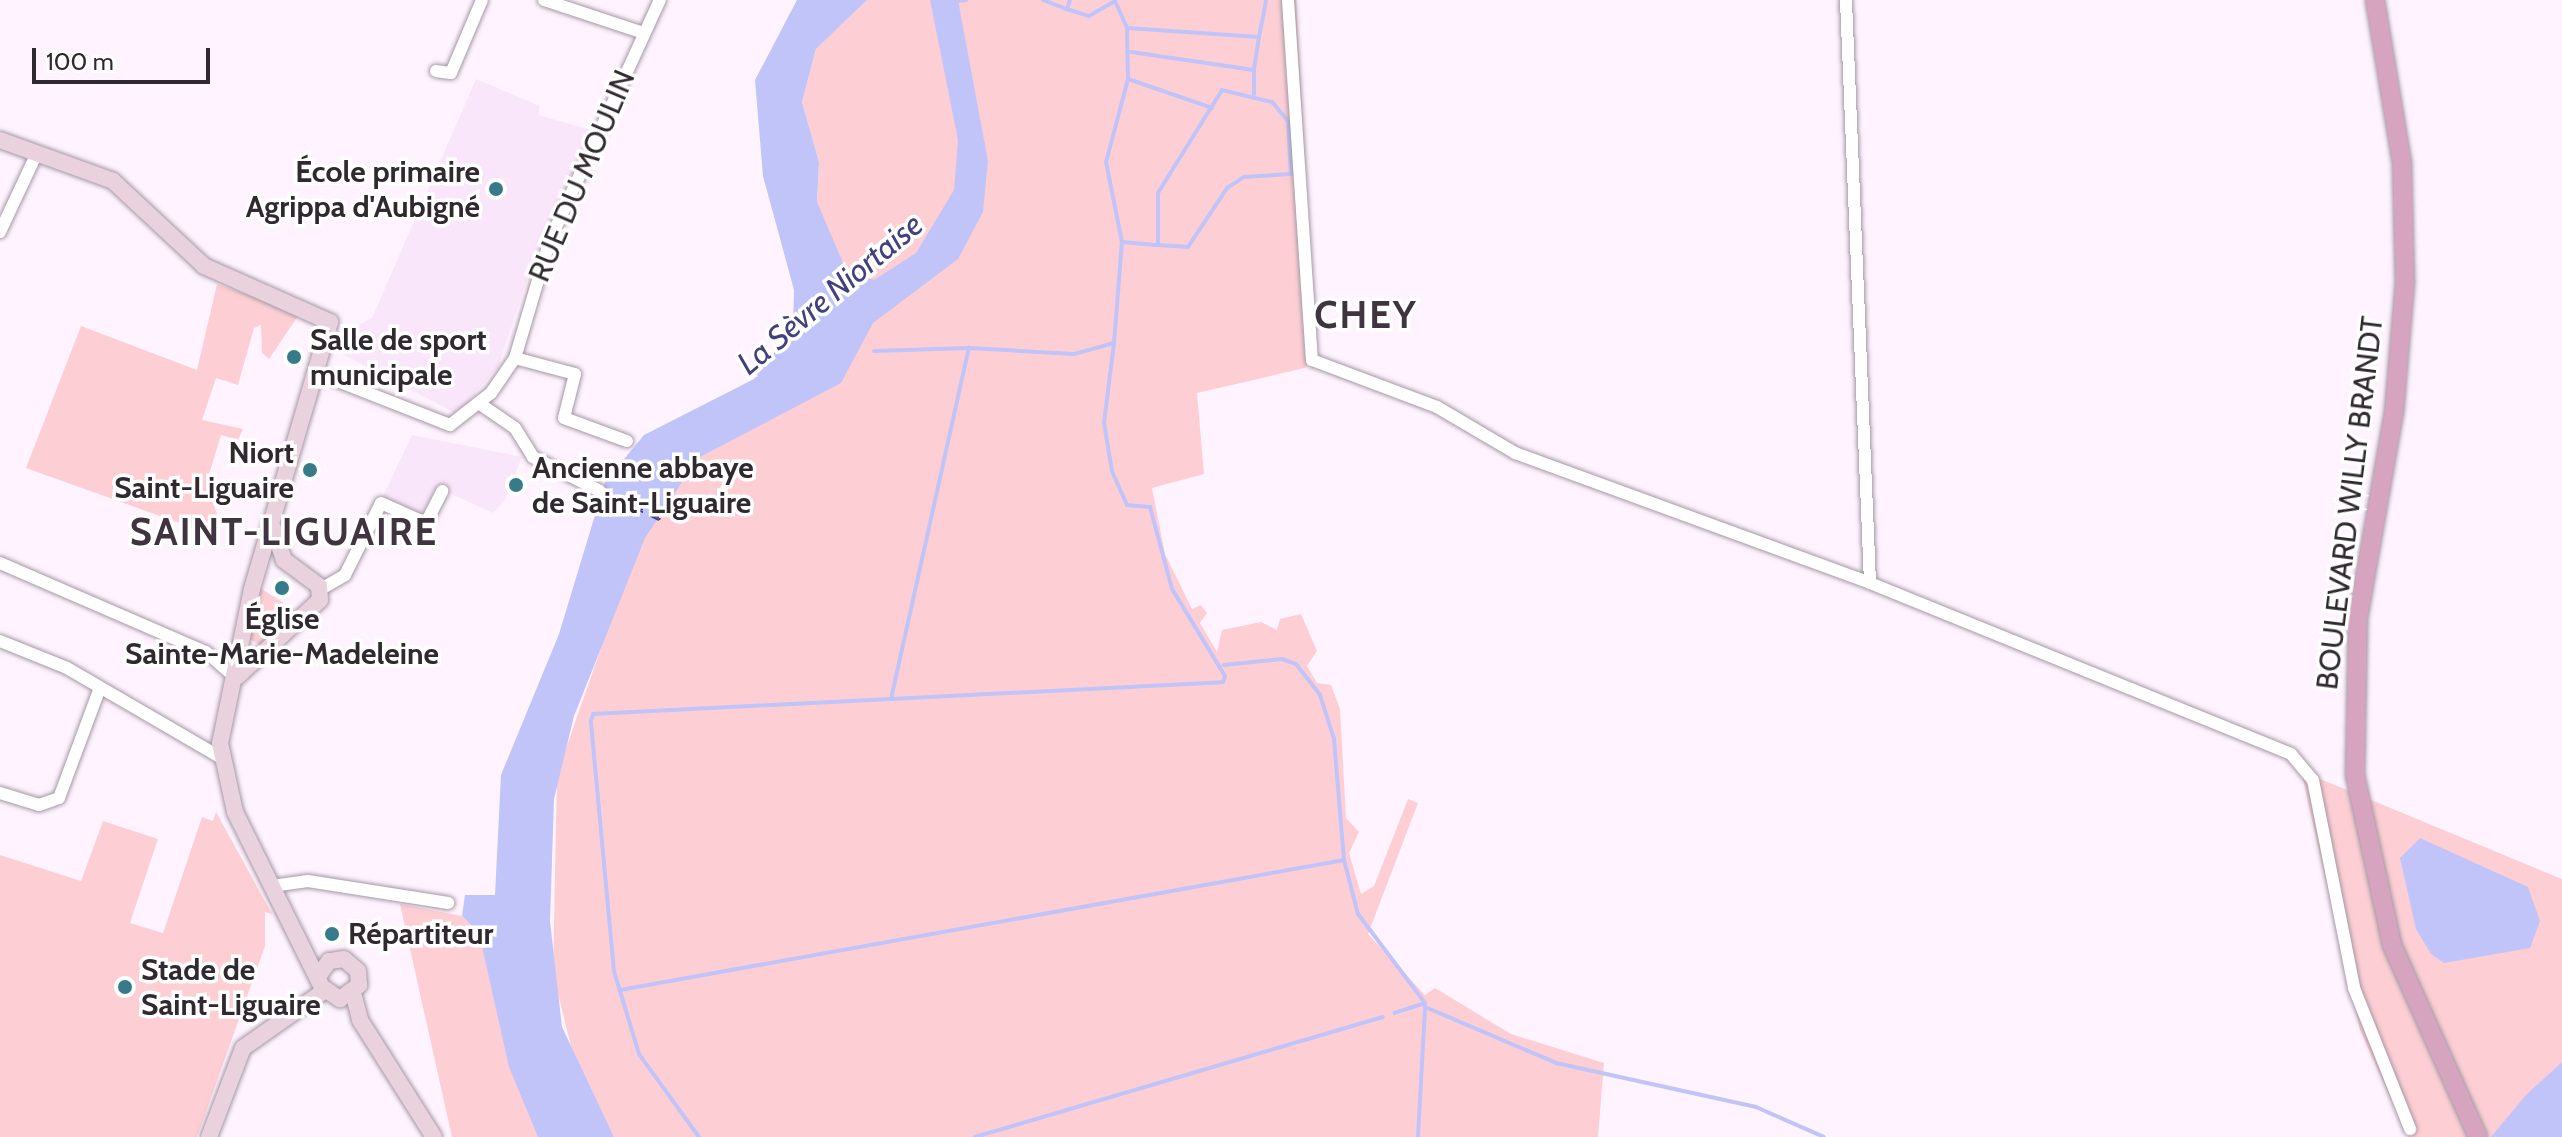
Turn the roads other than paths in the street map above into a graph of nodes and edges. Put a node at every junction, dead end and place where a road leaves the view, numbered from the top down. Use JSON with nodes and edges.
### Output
{"nodes":[{"id":1,"x":482,"y":0,"type":"edge"},
{"id":2,"x":544,"y":0,"type":"edge"},
{"id":3,"x":660,"y":0,"type":"edge"},
{"id":4,"x":1288,"y":0,"type":"edge"},
{"id":5,"x":1846,"y":0,"type":"edge"},
{"id":6,"x":2375,"y":0,"type":"edge"},
{"id":7,"x":644,"y":33,"type":"junction"},
{"id":8,"x":436,"y":71,"type":"dead end"},
{"id":9,"x":0,"y":140,"type":"edge"},
{"id":10,"x":36,"y":155,"type":"junction"},
{"id":11,"x":0,"y":232,"type":"edge"},
{"id":12,"x":515,"y":358,"type":"junction"},
{"id":13,"x":317,"y":373,"type":"junction"},
{"id":14,"x":480,"y":404,"type":"junction"},
{"id":15,"x":627,"y":441,"type":"dead end"},
{"id":16,"x":442,"y":491,"type":"dead end"},
{"id":17,"x":600,"y":491,"type":"dead end"},
{"id":18,"x":273,"y":528,"type":"junction"},
{"id":19,"x":284,"y":560,"type":"junction"},
{"id":20,"x":260,"y":561,"type":"junction"},
{"id":21,"x":0,"y":563,"type":"edge"},
{"id":22,"x":1870,"y":583,"type":"junction"},
{"id":23,"x":321,"y":589,"type":"junction"},
{"id":24,"x":0,"y":641,"type":"edge"},
{"id":25,"x":241,"y":643,"type":"junction"},
{"id":26,"x":259,"y":653,"type":"junction"},
{"id":27,"x":236,"y":678,"type":"junction"},
{"id":28,"x":100,"y":688,"type":"junction"},
{"id":29,"x":220,"y":757,"type":"junction"},
{"id":30,"x":0,"y":793,"type":"edge"},
{"id":31,"x":272,"y":886,"type":"junction"},
{"id":32,"x":448,"y":903,"type":"dead end"},
{"id":33,"x":301,"y":935,"type":"junction"},
{"id":34,"x":339,"y":959,"type":"junction"},
{"id":35,"x":320,"y":974,"type":"junction"},
{"id":36,"x":353,"y":993,"type":"junction"},
{"id":37,"x":330,"y":995,"type":"junction"},
{"id":38,"x":405,"y":1093,"type":"junction"},
{"id":39,"x":2410,"y":1129,"type":"dead end"},
{"id":40,"x":209,"y":1137,"type":"edge"},
{"id":41,"x":434,"y":1137,"type":"edge"},
{"id":42,"x":2478,"y":1137,"type":"edge"}],
"edges":[{"from":1,"to":8,"type":"street"},
{"from":2,"to":7,"type":"street"},
{"from":3,"to":7,"type":"street","name":"RUE DU MOULIN"},
{"from":4,"to":22,"type":"street"},
{"from":5,"to":22,"type":"street"},
{"from":6,"to":42,"type":"main road","name":"BOULEVARD WILLY BRANDT"},
{"from":7,"to":12,"type":"street","name":"RUE DU MOULIN"},
{"from":9,"to":10,"type":"street"},
{"from":10,"to":11,"type":"street"},
{"from":10,"to":13,"type":"street"},
{"from":12,"to":14,"type":"street","name":"RUE DU MOULIN"},
{"from":12,"to":15,"type":"street"},
{"from":13,"to":14,"type":"street","name":"RUE DU MOULIN"},
{"from":13,"to":18,"type":"street"},
{"from":14,"to":17,"type":"street"},
{"from":16,"to":23,"type":"street"},
{"from":18,"to":19,"type":"street"},
{"from":18,"to":20,"type":"street"},
{"from":19,"to":20,"type":"street"},
{"from":19,"to":23,"type":"street"},
{"from":20,"to":25,"type":"street"},
{"from":21,"to":27,"type":"street"},
{"from":22,"to":39,"type":"street"},
{"from":23,"to":26,"type":"street"},
{"from":24,"to":28,"type":"street"},
{"from":25,"to":26,"type":"street"},
{"from":25,"to":27,"type":"street"},
{"from":26,"to":27,"type":"street"},
{"from":27,"to":29,"type":"street"},
{"from":28,"to":29,"type":"street"},
{"from":28,"to":30,"type":"street"},
{"from":29,"to":31,"type":"street"},
{"from":31,"to":32,"type":"street"},
{"from":31,"to":33,"type":"street"},
{"from":33,"to":34,"type":"street"},
{"from":33,"to":35,"type":"street"},
{"from":34,"to":35,"type":"street"},
{"from":34,"to":36,"type":"street"},
{"from":35,"to":37,"type":"street"},
{"from":36,"to":37,"type":"street"},
{"from":36,"to":38,"type":"street"},
{"from":37,"to":38,"type":"street"},
{"from":37,"to":40,"type":"street"},
{"from":38,"to":41,"type":"street"}]}
